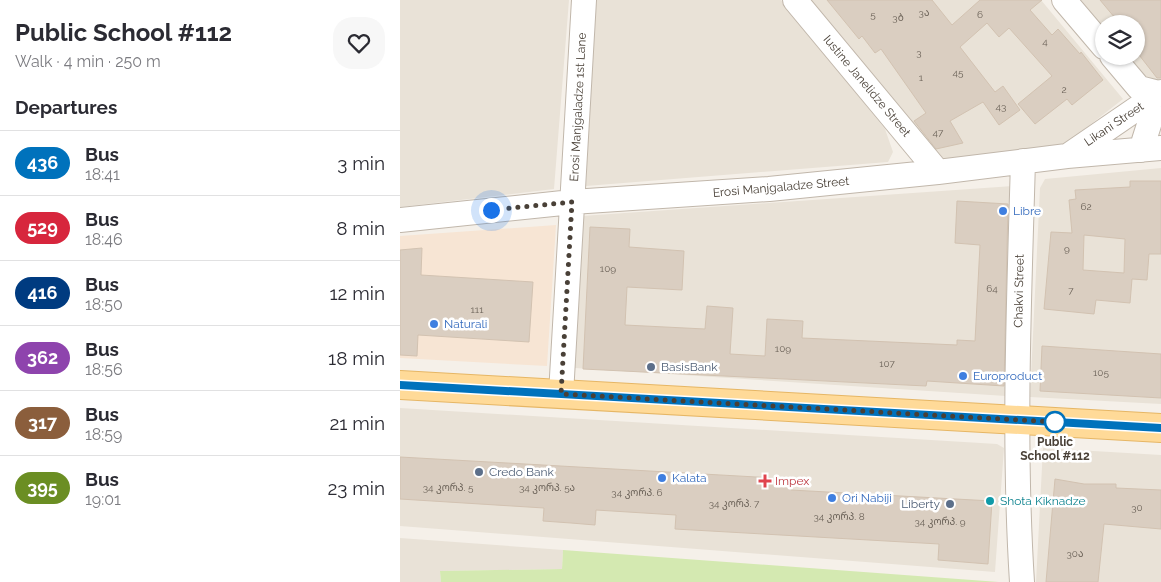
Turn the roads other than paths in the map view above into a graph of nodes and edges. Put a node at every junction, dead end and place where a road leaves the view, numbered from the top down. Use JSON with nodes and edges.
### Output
{"nodes":[{"id":1,"x":584,"y":0,"type":"edge"},
{"id":2,"x":795,"y":0,"type":"edge"},
{"id":3,"x":1064,"y":0,"type":"edge"},
{"id":4,"x":1095,"y":36,"type":"edge"},
{"id":5,"x":1120,"y":65,"type":"edge"},
{"id":6,"x":1160,"y":94,"type":"edge"},
{"id":7,"x":1126,"y":115,"type":"junction"},
{"id":8,"x":1143,"y":150,"type":"edge"},
{"id":9,"x":1067,"y":156,"type":"junction"},
{"id":10,"x":1022,"y":162,"type":"junction"},
{"id":11,"x":938,"y":172,"type":"junction"},
{"id":12,"x":572,"y":202,"type":"junction"},
{"id":13,"x":400,"y":220,"type":"edge"},
{"id":14,"x":400,"y":385,"type":"edge"},
{"id":15,"x":561,"y":394,"type":"junction"},
{"id":16,"x":1018,"y":420,"type":"junction"},
{"id":17,"x":1161,"y":428,"type":"edge"},
{"id":18,"x":1022,"y":582,"type":"edge"}],
"edges":[{"from":1,"to":12,"type":"street","name":"Erosi Manjgaladze 1st Lane"},
{"from":2,"to":11,"type":"street","name":"Iustine Janelidze Street"},
{"from":3,"to":4,"type":"street"},
{"from":5,"to":6,"type":"street"},
{"from":6,"to":7,"type":"street","name":"Likani Street"},
{"from":6,"to":8,"type":"street"},
{"from":7,"to":8,"type":"street"},
{"from":7,"to":9,"type":"street","name":"Likani Street"},
{"from":8,"to":9,"type":"street","name":"Erosi Manjgaladze Street"},
{"from":9,"to":10,"type":"street","name":"Erosi Manjgaladze Street"},
{"from":10,"to":11,"type":"street","name":"Erosi Manjgaladze Street"},
{"from":10,"to":16,"type":"street","name":"Chakvi Street"},
{"from":11,"to":12,"type":"street","name":"Erosi Manjgaladze Street"},
{"from":12,"to":13,"type":"street","name":"Erosi Manjgaladze Street"},
{"from":12,"to":15,"type":"street","name":"Erosi Manjgaladze 1st Lane"},
{"from":14,"to":15,"type":"main road"},
{"from":15,"to":16,"type":"main road"},
{"from":16,"to":17,"type":"main road"},
{"from":16,"to":18,"type":"street","name":"Chakvi Street"}]}
